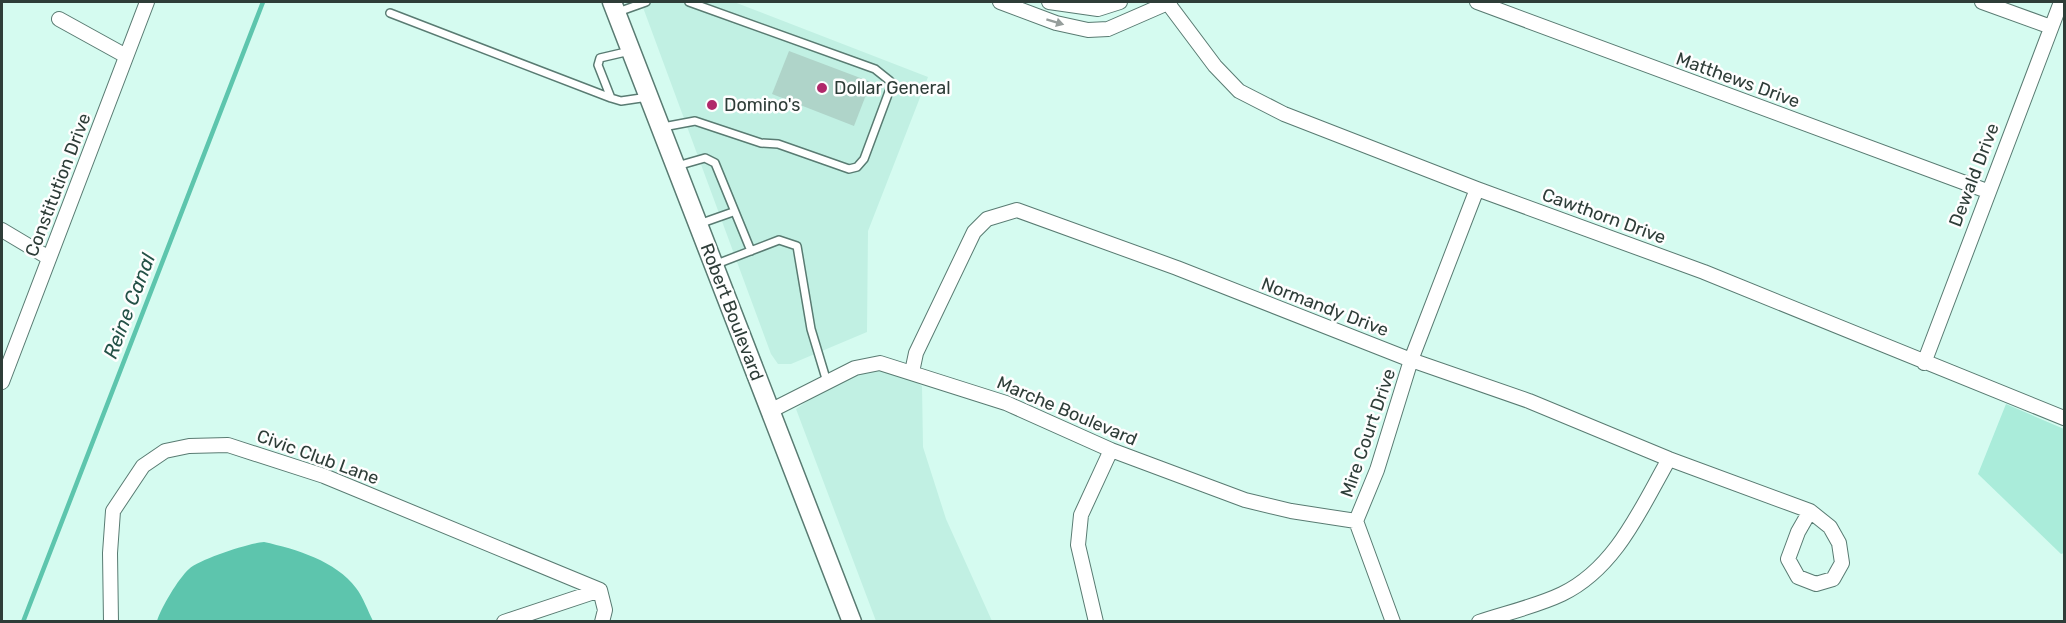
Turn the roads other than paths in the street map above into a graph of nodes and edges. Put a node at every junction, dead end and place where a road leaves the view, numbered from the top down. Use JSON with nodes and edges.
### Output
{"nodes":[{"id":1,"x":147,"y":2,"type":"edge"},
{"id":2,"x":646,"y":2,"type":"edge"},
{"id":3,"x":689,"y":2,"type":"edge"},
{"id":4,"x":1000,"y":2,"type":"edge"},
{"id":5,"x":1049,"y":2,"type":"edge"},
{"id":6,"x":1120,"y":2,"type":"edge"},
{"id":7,"x":1168,"y":2,"type":"edge"},
{"id":8,"x":1477,"y":2,"type":"edge"},
{"id":9,"x":1982,"y":2,"type":"edge"},
{"id":10,"x":2061,"y":2,"type":"edge"},
{"id":11,"x":614,"y":7,"type":"edge"},
{"id":12,"x":1510,"y":8,"type":"edge"},
{"id":13,"x":390,"y":13,"type":"dead end"},
{"id":14,"x":59,"y":19,"type":"dead end"},
{"id":15,"x":2051,"y":27,"type":"junction"},
{"id":16,"x":630,"y":51,"type":"junction"},
{"id":17,"x":126,"y":56,"type":"junction"},
{"id":18,"x":648,"y":97,"type":"junction"},
{"id":19,"x":611,"y":98,"type":"junction"},
{"id":20,"x":660,"y":128,"type":"junction"},
{"id":21,"x":675,"y":166,"type":"junction"},
{"id":22,"x":1478,"y":189,"type":"junction"},
{"id":23,"x":1987,"y":191,"type":"junction"},
{"id":24,"x":733,"y":212,"type":"junction"},
{"id":25,"x":698,"y":224,"type":"junction"},
{"id":26,"x":2,"y":230,"type":"edge"},
{"id":27,"x":751,"y":251,"type":"junction"},
{"id":28,"x":50,"y":258,"type":"junction"},
{"id":29,"x":714,"y":265,"type":"junction"},
{"id":30,"x":1412,"y":360,"type":"junction"},
{"id":31,"x":1924,"y":363,"type":"junction"},
{"id":32,"x":912,"y":372,"type":"junction"},
{"id":33,"x":2,"y":382,"type":"edge"},
{"id":34,"x":826,"y":382,"type":"junction"},
{"id":35,"x":770,"y":411,"type":"junction"},
{"id":36,"x":2064,"y":418,"type":"edge"},
{"id":37,"x":1111,"y":450,"type":"junction"},
{"id":38,"x":1669,"y":459,"type":"junction"},
{"id":39,"x":1810,"y":511,"type":"junction"},
{"id":40,"x":1356,"y":520,"type":"junction"},
{"id":41,"x":600,"y":590,"type":"junction"},
{"id":42,"x":111,"y":621,"type":"edge"},
{"id":43,"x":504,"y":621,"type":"edge"},
{"id":44,"x":602,"y":621,"type":"edge"},
{"id":45,"x":852,"y":621,"type":"edge"},
{"id":46,"x":1096,"y":621,"type":"edge"},
{"id":47,"x":1393,"y":621,"type":"edge"},
{"id":48,"x":1479,"y":621,"type":"edge"}],
"edges":[{"from":1,"to":17,"type":"street","name":"Constitution Drive"},
{"from":2,"to":11,"type":"lane"},
{"from":3,"to":20,"type":"lane"},
{"from":4,"to":7,"type":"street","one_way":true},
{"from":5,"to":6,"type":"street"},
{"from":7,"to":22,"type":"street","name":"Cawthorn Drive"},
{"from":8,"to":12,"type":"street","name":"Matthews Drive"},
{"from":9,"to":15,"type":"street"},
{"from":10,"to":15,"type":"street","name":"Dewald Drive"},
{"from":11,"to":16,"type":"main road","name":"Robert Boulevard"},
{"from":12,"to":23,"type":"street","name":"Matthews Drive"},
{"from":13,"to":19,"type":"lane"},
{"from":14,"to":17,"type":"street"},
{"from":15,"to":23,"type":"street","name":"Dewald Drive"},
{"from":16,"to":18,"type":"main road","name":"Robert Boulevard"},
{"from":16,"to":19,"type":"lane"},
{"from":17,"to":28,"type":"street","name":"Constitution Drive"},
{"from":18,"to":19,"type":"lane"},
{"from":18,"to":20,"type":"main road","name":"Robert Boulevard"},
{"from":20,"to":21,"type":"main road","name":"Robert Boulevard"},
{"from":21,"to":24,"type":"lane"},
{"from":21,"to":25,"type":"main road","name":"Robert Boulevard"},
{"from":22,"to":30,"type":"street","name":"Mire Court Drive"},
{"from":22,"to":31,"type":"street","name":"Cawthorn Drive"},
{"from":23,"to":31,"type":"street","name":"Dewald Drive"},
{"from":24,"to":25,"type":"lane"},
{"from":24,"to":27,"type":"lane"},
{"from":25,"to":29,"type":"main road","name":"Robert Boulevard"},
{"from":26,"to":28,"type":"street"},
{"from":27,"to":29,"type":"lane"},
{"from":27,"to":34,"type":"lane"},
{"from":28,"to":33,"type":"street","name":"Constitution Drive"},
{"from":29,"to":35,"type":"main road","name":"Robert Boulevard"},
{"from":30,"to":32,"type":"street","name":"Normandy Drive"},
{"from":30,"to":38,"type":"street","name":"Normandy Drive"},
{"from":30,"to":40,"type":"street","name":"Mire Court Drive"},
{"from":31,"to":36,"type":"street","name":"Cawthorn Drive"},
{"from":32,"to":34,"type":"street","name":"Marche Boulevard"},
{"from":32,"to":37,"type":"street","name":"Marche Boulevard"},
{"from":34,"to":35,"type":"street","name":"Marche Boulevard"},
{"from":35,"to":45,"type":"main road","name":"Robert Boulevard"},
{"from":37,"to":40,"type":"street","name":"Marche Boulevard"},
{"from":37,"to":46,"type":"street"},
{"from":38,"to":39,"type":"street","name":"Normandy Drive"},
{"from":38,"to":48,"type":"street"},
{"from":39,"to":39,"type":"street","name":"Normandy Drive"},
{"from":40,"to":47,"type":"street","name":"Mire Court Drive"},
{"from":41,"to":42,"type":"street","name":"Civic Club Lane"},
{"from":41,"to":43,"type":"street"},
{"from":41,"to":44,"type":"street"}]}
